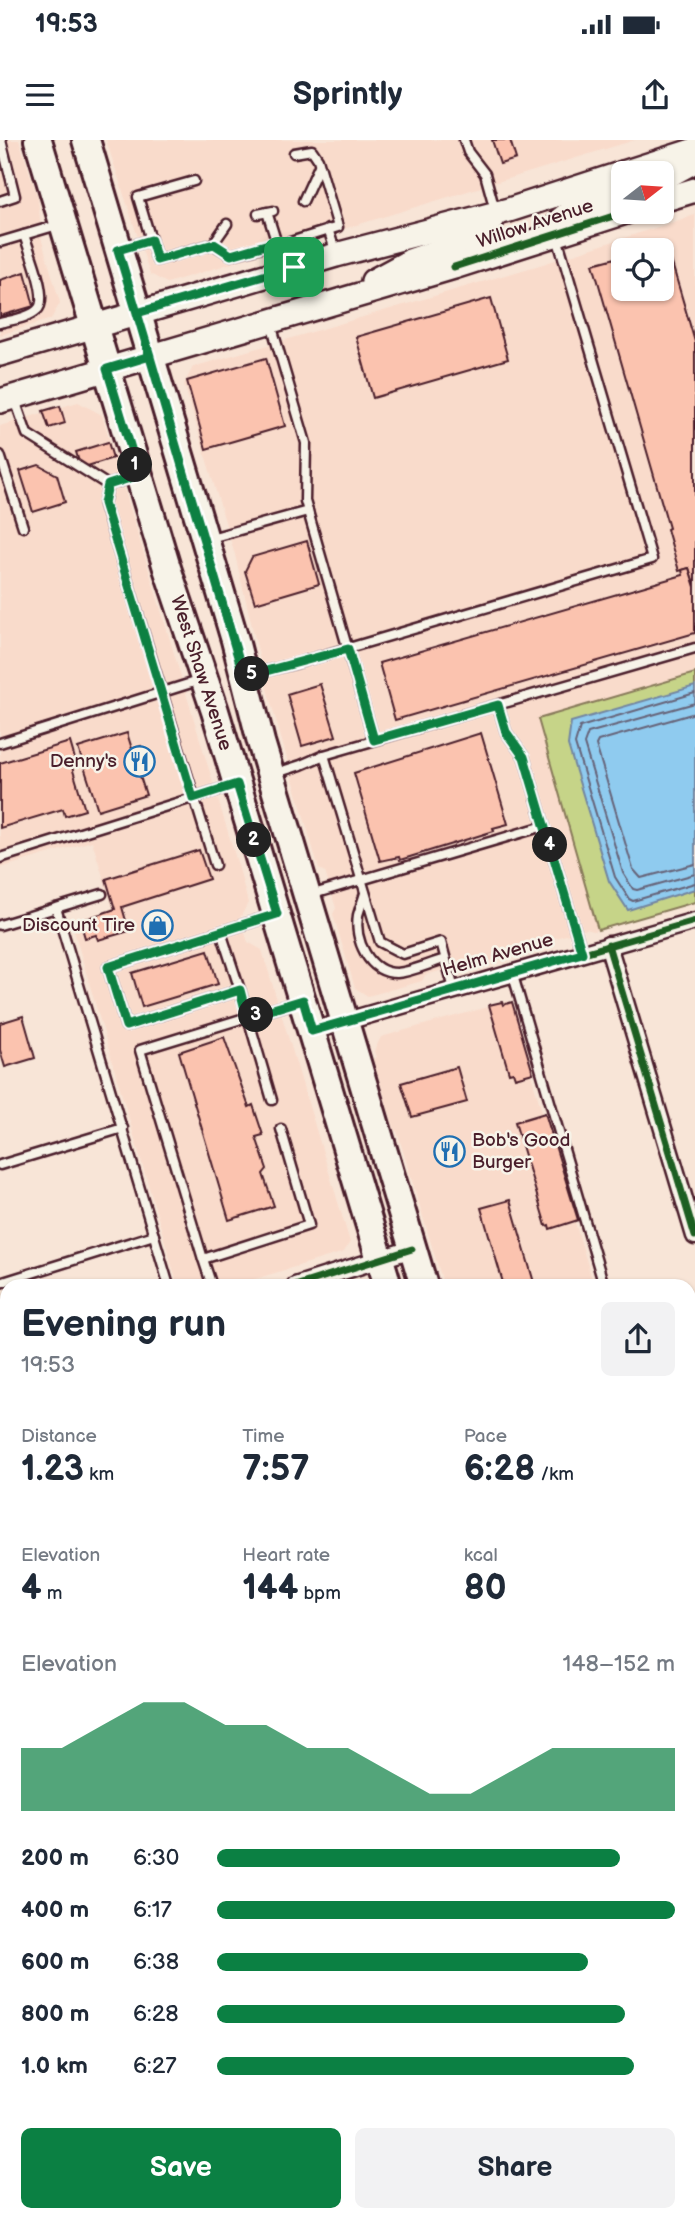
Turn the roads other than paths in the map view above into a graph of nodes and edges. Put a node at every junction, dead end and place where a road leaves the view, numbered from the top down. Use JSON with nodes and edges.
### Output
{"nodes":[{"id":1,"x":1,"y":140,"type":"edge"},
{"id":2,"x":38,"y":140,"type":"edge"},
{"id":3,"x":86,"y":140,"type":"edge"},
{"id":4,"x":464,"y":140,"type":"edge"},
{"id":5,"x":695,"y":150,"type":"edge"},
{"id":6,"x":294,"y":153,"type":"dead end"},
{"id":7,"x":661,"y":161,"type":"edge"},
{"id":8,"x":695,"y":161,"type":"edge"},
{"id":9,"x":319,"y":166,"type":"junction"},
{"id":10,"x":674,"y":172,"type":"edge"},
{"id":11,"x":611,"y":177,"type":"edge"},
{"id":12,"x":194,"y":181,"type":"dead end"},
{"id":13,"x":695,"y":190,"type":"edge"},
{"id":14,"x":611,"y":196,"type":"edge"},
{"id":15,"x":674,"y":196,"type":"edge"},
{"id":16,"x":0,"y":201,"type":"edge"},
{"id":17,"x":303,"y":201,"type":"dead end"},
{"id":18,"x":266,"y":212,"type":"dead end"},
{"id":19,"x":495,"y":213,"type":"junction"},
{"id":20,"x":611,"y":217,"type":"edge"},
{"id":21,"x":63,"y":223,"type":"junction"},
{"id":22,"x":227,"y":224,"type":"dead end"},
{"id":23,"x":328,"y":229,"type":"junction"},
{"id":24,"x":556,"y":234,"type":"junction"},
{"id":25,"x":24,"y":235,"type":"junction"},
{"id":26,"x":151,"y":240,"type":"junction"},
{"id":27,"x":0,"y":242,"type":"edge"},
{"id":28,"x":287,"y":243,"type":"junction"},
{"id":29,"x":214,"y":244,"type":"junction"},
{"id":30,"x":277,"y":244,"type":"junction"},
{"id":31,"x":118,"y":250,"type":"junction"},
{"id":32,"x":336,"y":255,"type":"junction"},
{"id":33,"x":294,"y":267,"type":"junction"},
{"id":34,"x":327,"y":305,"type":"junction"},
{"id":35,"x":137,"y":313,"type":"junction"},
{"id":36,"x":270,"y":321,"type":"junction"},
{"id":37,"x":0,"y":323,"type":"edge"},
{"id":38,"x":94,"y":325,"type":"junction"},
{"id":39,"x":0,"y":354,"type":"edge"},
{"id":40,"x":150,"y":356,"type":"junction"},
{"id":41,"x":107,"y":369,"type":"junction"},
{"id":42,"x":7,"y":399,"type":"edge"},
{"id":43,"x":0,"y":455,"type":"edge"},
{"id":44,"x":139,"y":475,"type":"junction"},
{"id":45,"x":108,"y":485,"type":"junction"},
{"id":46,"x":308,"y":511,"type":"junction"},
{"id":47,"x":23,"y":527,"type":"dead end"},
{"id":48,"x":205,"y":540,"type":"junction"},
{"id":49,"x":695,"y":648,"type":"edge"},
{"id":50,"x":348,"y":649,"type":"junction"},
{"id":51,"x":244,"y":677,"type":"junction"},
{"id":52,"x":204,"y":679,"type":"junction"},
{"id":53,"x":161,"y":692,"type":"junction"},
{"id":54,"x":498,"y":705,"type":"junction"},
{"id":55,"x":374,"y":740,"type":"junction"},
{"id":56,"x":0,"y":743,"type":"edge"},
{"id":57,"x":324,"y":755,"type":"junction"},
{"id":58,"x":271,"y":774,"type":"junction"},
{"id":59,"x":237,"y":784,"type":"junction"},
{"id":60,"x":193,"y":798,"type":"junction"},
{"id":61,"x":544,"y":826,"type":"junction"},
{"id":62,"x":0,"y":858,"type":"edge"},
{"id":63,"x":215,"y":865,"type":"dead end"},
{"id":64,"x":361,"y":880,"type":"junction"},
{"id":65,"x":365,"y":893,"type":"junction"},
{"id":66,"x":102,"y":894,"type":"dead end"},
{"id":67,"x":307,"y":896,"type":"junction"},
{"id":68,"x":56,"y":908,"type":"junction"},
{"id":69,"x":277,"y":914,"type":"junction"},
{"id":70,"x":695,"y":921,"type":"edge"},
{"id":71,"x":0,"y":925,"type":"edge"},
{"id":72,"x":221,"y":932,"type":"junction"},
{"id":73,"x":608,"y":946,"type":"junction"},
{"id":74,"x":582,"y":953,"type":"junction"},
{"id":75,"x":445,"y":959,"type":"junction"},
{"id":76,"x":512,"y":972,"type":"junction"},
{"id":77,"x":454,"y":989,"type":"junction"},
{"id":78,"x":240,"y":990,"type":"junction"},
{"id":79,"x":303,"y":1000,"type":"junction"},
{"id":80,"x":247,"y":1017,"type":"junction"},
{"id":81,"x":345,"y":1021,"type":"junction"},
{"id":82,"x":312,"y":1031,"type":"junction"},
{"id":83,"x":272,"y":1100,"type":"dead end"},
{"id":84,"x":122,"y":1128,"type":"junction"},
{"id":85,"x":281,"y":1129,"type":"dead end"},
{"id":86,"x":0,"y":1165,"type":"edge"},
{"id":87,"x":154,"y":1235,"type":"junction"},
{"id":88,"x":695,"y":1236,"type":"edge"},
{"id":89,"x":412,"y":1249,"type":"junction"},
{"id":90,"x":203,"y":1259,"type":"junction"},
{"id":91,"x":380,"y":1259,"type":"junction"},
{"id":92,"x":13,"y":1279,"type":"edge"},
{"id":93,"x":167,"y":1279,"type":"edge"},
{"id":94,"x":210,"y":1279,"type":"edge"},
{"id":95,"x":317,"y":1279,"type":"edge"},
{"id":96,"x":386,"y":1279,"type":"edge"},
{"id":97,"x":422,"y":1279,"type":"edge"},
{"id":98,"x":602,"y":1279,"type":"edge"}],
"edges":[{"from":1,"to":16,"type":"lane"},
{"from":2,"to":21,"type":"main road","name":"West Shaw Avenue"},
{"from":3,"to":31,"type":"main road","name":"West Shaw Avenue"},
{"from":4,"to":19,"type":"lane"},
{"from":5,"to":7,"type":"main road","name":"Willow Avenue"},
{"from":6,"to":9,"type":"lane"},
{"from":8,"to":10,"type":"main road"},
{"from":9,"to":17,"type":"lane"},
{"from":9,"to":23,"type":"lane"},
{"from":11,"to":19,"type":"main road","name":"Willow Avenue"},
{"from":12,"to":26,"type":"lane"},
{"from":13,"to":15,"type":"main road"},
{"from":14,"to":24,"type":"main road"},
{"from":18,"to":30,"type":"lane"},
{"from":19,"to":32,"type":"main road","name":"Willow Avenue"},
{"from":19,"to":34,"type":"main road"},
{"from":20,"to":24,"type":"main road","name":"Willow Avenue"},
{"from":21,"to":25,"type":"lane"},
{"from":21,"to":38,"type":"main road","name":"West Shaw Avenue"},
{"from":22,"to":29,"type":"lane"},
{"from":23,"to":28,"type":"lane"},
{"from":23,"to":32,"type":"lane"},
{"from":24,"to":34,"type":"main road","name":"Willow Avenue"},
{"from":24,"to":50,"type":"lane"},
{"from":25,"to":27,"type":"lane"},
{"from":25,"to":37,"type":"lane"},
{"from":26,"to":29,"type":"lane"},
{"from":26,"to":31,"type":"lane"},
{"from":28,"to":30,"type":"lane"},
{"from":28,"to":33,"type":"lane"},
{"from":29,"to":30,"type":"lane"},
{"from":31,"to":35,"type":"main road","name":"West Shaw Avenue"},
{"from":32,"to":33,"type":"main road","name":"Willow Avenue"},
{"from":33,"to":35,"type":"main road","name":"Willow Avenue"},
{"from":34,"to":36,"type":"main road","name":"Willow Avenue"},
{"from":35,"to":38,"type":"main road","name":"Willow Avenue"},
{"from":35,"to":40,"type":"main road","name":"West Shaw Avenue"},
{"from":36,"to":40,"type":"main road","name":"Willow Avenue"},
{"from":36,"to":46,"type":"lane"},
{"from":38,"to":39,"type":"main road","name":"Willow Avenue"},
{"from":38,"to":41,"type":"main road","name":"West Shaw Avenue"},
{"from":40,"to":41,"type":"main road","name":"Willow Avenue"},
{"from":40,"to":48,"type":"main road","name":"West Shaw Avenue"},
{"from":41,"to":42,"type":"main road","name":"Willow Avenue"},
{"from":41,"to":44,"type":"main road","name":"West Shaw Avenue"},
{"from":42,"to":45,"type":"lane"},
{"from":43,"to":47,"type":"lane"},
{"from":44,"to":45,"type":"lane"},
{"from":44,"to":52,"type":"main road","name":"West Shaw Avenue"},
{"from":45,"to":53,"type":"lane"},
{"from":46,"to":48,"type":"lane"},
{"from":46,"to":50,"type":"lane"},
{"from":48,"to":51,"type":"main road","name":"West Shaw Avenue"},
{"from":49,"to":54,"type":"lane"},
{"from":50,"to":51,"type":"lane"},
{"from":50,"to":55,"type":"lane"},
{"from":51,"to":58,"type":"main road","name":"West Shaw Avenue"},
{"from":52,"to":53,"type":"lane"},
{"from":52,"to":59,"type":"main road","name":"West Shaw Avenue"},
{"from":53,"to":56,"type":"lane"},
{"from":53,"to":60,"type":"lane"},
{"from":54,"to":55,"type":"lane"},
{"from":54,"to":61,"type":"lane"},
{"from":55,"to":57,"type":"lane"},
{"from":57,"to":58,"type":"lane"},
{"from":57,"to":64,"type":"lane"},
{"from":58,"to":67,"type":"main road","name":"West Shaw Avenue"},
{"from":59,"to":60,"type":"lane"},
{"from":59,"to":69,"type":"main road","name":"West Shaw Avenue"},
{"from":60,"to":62,"type":"lane"},
{"from":60,"to":63,"type":"lane"},
{"from":61,"to":64,"type":"lane"},
{"from":61,"to":74,"type":"lane"},
{"from":64,"to":65,"type":"lane"},
{"from":64,"to":67,"type":"lane"},
{"from":65,"to":75,"type":"lane"},
{"from":65,"to":75,"type":"lane"},
{"from":66,"to":68,"type":"lane"},
{"from":67,"to":81,"type":"main road","name":"West Shaw Avenue"},
{"from":68,"to":71,"type":"lane"},
{"from":68,"to":84,"type":"lane"},
{"from":69,"to":72,"type":"lane"},
{"from":69,"to":79,"type":"main road","name":"West Shaw Avenue"},
{"from":70,"to":73,"type":"street","name":"Helm Avenue"},
{"from":72,"to":78,"type":"lane"},
{"from":72,"to":78,"type":"lane"},
{"from":73,"to":74,"type":"street","name":"Helm Avenue"},
{"from":73,"to":88,"type":"street"},
{"from":74,"to":76,"type":"street","name":"Helm Avenue"},
{"from":75,"to":77,"type":"lane"},
{"from":76,"to":77,"type":"street","name":"Helm Avenue"},
{"from":76,"to":98,"type":"lane"},
{"from":77,"to":81,"type":"street","name":"Helm Avenue"},
{"from":78,"to":80,"type":"lane"},
{"from":79,"to":80,"type":"lane"},
{"from":79,"to":82,"type":"main road","name":"West Shaw Avenue"},
{"from":80,"to":83,"type":"lane"},
{"from":80,"to":90,"type":"lane"},
{"from":81,"to":82,"type":"street","name":"Helm Avenue"},
{"from":81,"to":89,"type":"main road","name":"West Shaw Avenue"},
{"from":82,"to":91,"type":"main road","name":"West Shaw Avenue"},
{"from":84,"to":86,"type":"lane"},
{"from":84,"to":87,"type":"lane"},
{"from":85,"to":90,"type":"lane"},
{"from":87,"to":92,"type":"lane"},
{"from":87,"to":93,"type":"lane"},
{"from":89,"to":91,"type":"street"},
{"from":89,"to":97,"type":"main road","name":"West Shaw Avenue"},
{"from":90,"to":94,"type":"lane"},
{"from":91,"to":95,"type":"street"},
{"from":91,"to":96,"type":"main road","name":"West Shaw Avenue"}]}
